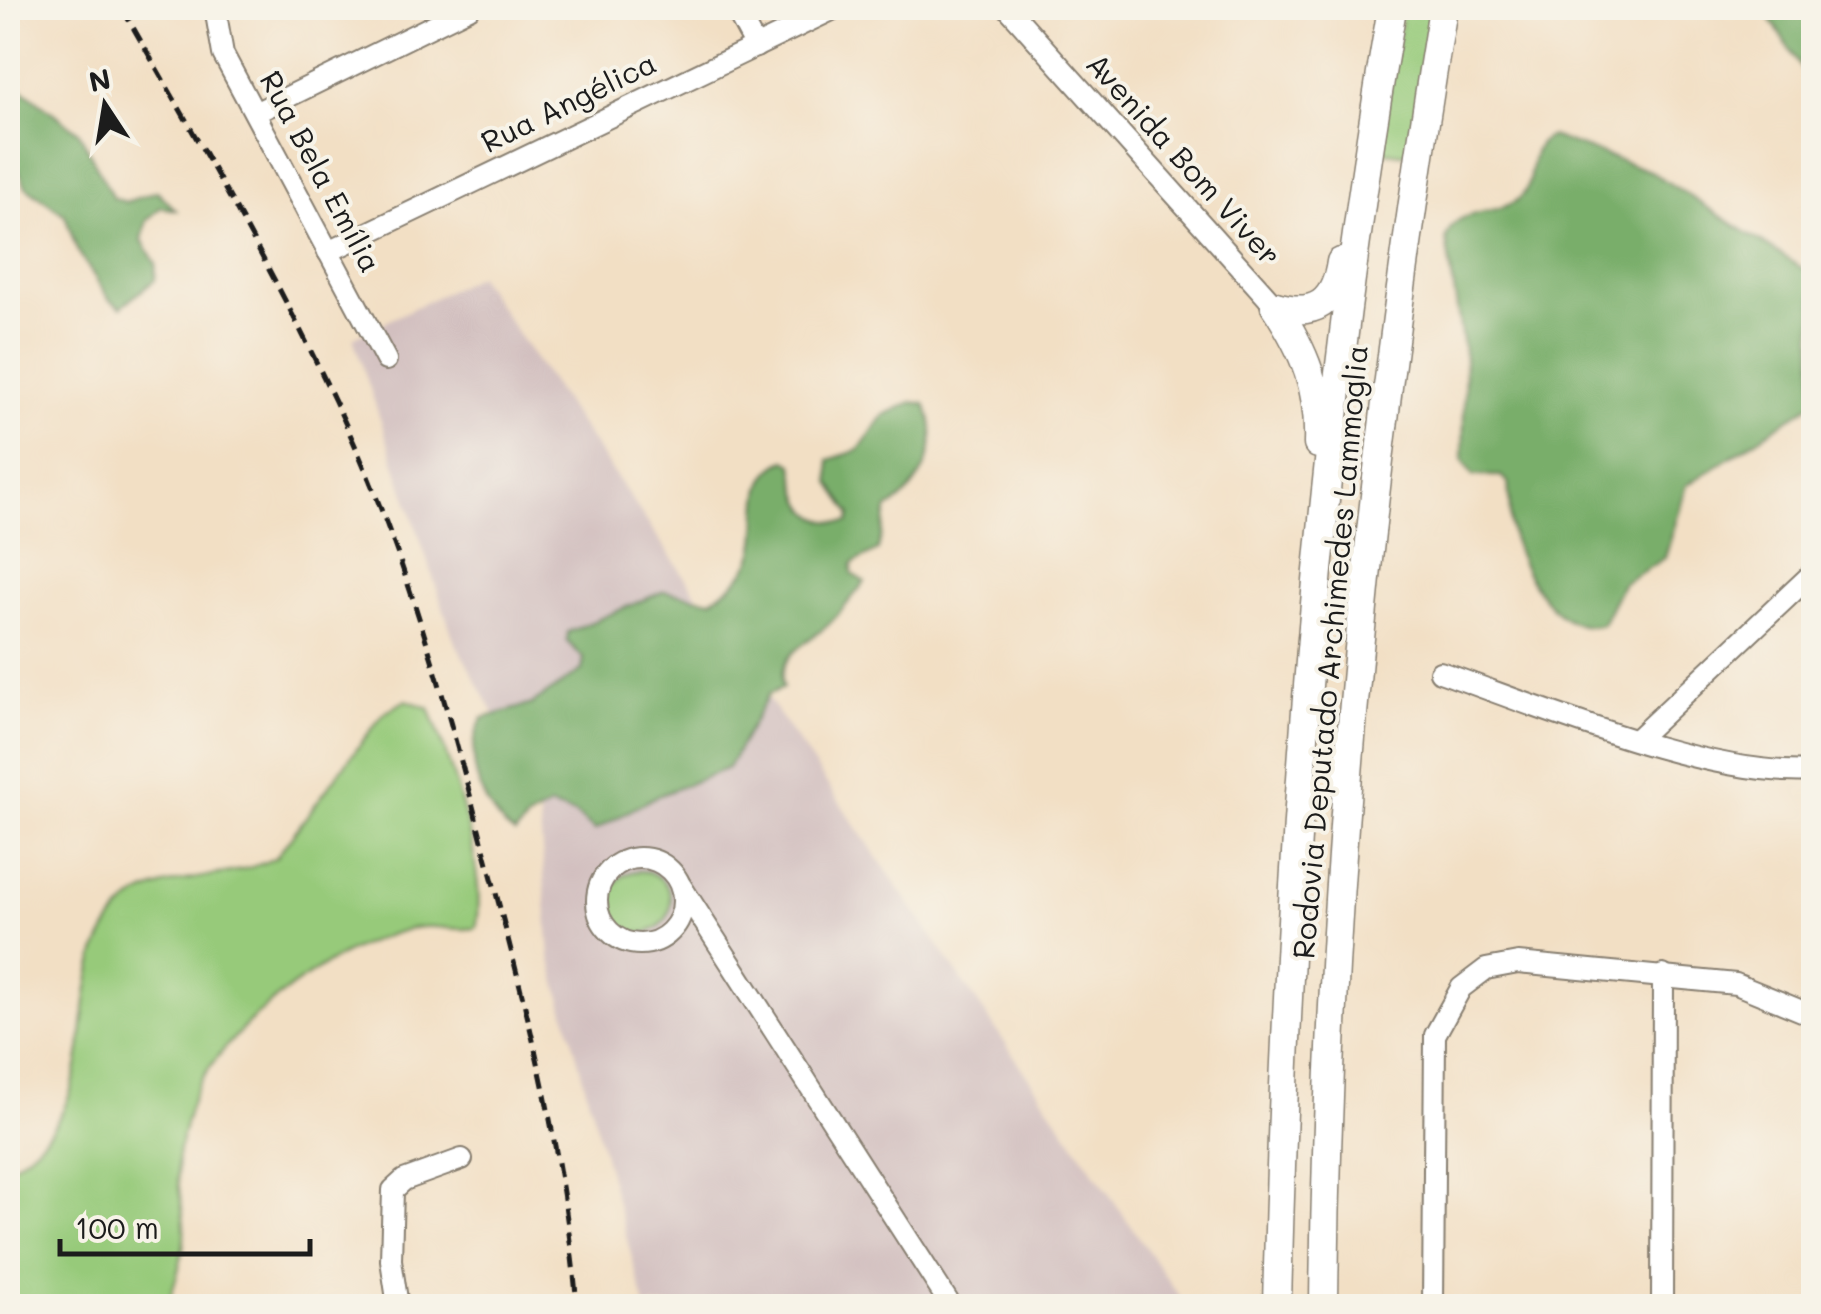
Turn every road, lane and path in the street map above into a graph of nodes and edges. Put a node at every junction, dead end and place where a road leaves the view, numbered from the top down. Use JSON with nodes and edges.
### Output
{"nodes":[{"id":1,"x":215,"y":8,"type":"edge"},
{"id":2,"x":469,"y":8,"type":"edge"},
{"id":3,"x":735,"y":8,"type":"edge"},
{"id":4,"x":836,"y":8,"type":"edge"},
{"id":5,"x":1008,"y":8,"type":"edge"},
{"id":6,"x":1392,"y":8,"type":"edge"},
{"id":7,"x":1443,"y":8,"type":"edge"},
{"id":8,"x":756,"y":46,"type":"junction"},
{"id":9,"x":1374,"y":109,"type":"junction"},
{"id":10,"x":254,"y":112,"type":"junction"},
{"id":11,"x":328,"y":252,"type":"junction"},
{"id":12,"x":1275,"y":306,"type":"junction"},
{"id":13,"x":386,"y":360,"type":"dead end"},
{"id":14,"x":1814,"y":572,"type":"edge"},
{"id":15,"x":1318,"y":593,"type":"junction"},
{"id":16,"x":1440,"y":672,"type":"dead end"},
{"id":17,"x":1638,"y":738,"type":"junction"},
{"id":18,"x":1814,"y":771,"type":"edge"},
{"id":19,"x":681,"y":886,"type":"junction"},
{"id":20,"x":676,"y":926,"type":"junction"},
{"id":21,"x":713,"y":940,"type":"junction"},
{"id":22,"x":1664,"y":975,"type":"junction"},
{"id":23,"x":1814,"y":1016,"type":"edge"},
{"id":24,"x":462,"y":1159,"type":"dead end"},
{"id":25,"x":398,"y":1306,"type":"edge"},
{"id":26,"x":952,"y":1306,"type":"edge"},
{"id":27,"x":1277,"y":1306,"type":"edge"},
{"id":28,"x":1324,"y":1306,"type":"edge"},
{"id":29,"x":1433,"y":1306,"type":"edge"},
{"id":30,"x":1662,"y":1306,"type":"edge"}],
"edges":[{"from":1,"to":10,"type":"street","name":"Rua Bela Emília"},
{"from":2,"to":10,"type":"street"},
{"from":3,"to":8,"type":"street"},
{"from":4,"to":8,"type":"street","name":"Rua Angélica"},
{"from":5,"to":12,"type":"street","name":"Avenida Bom Viver"},
{"from":6,"to":9,"type":"highway","name":"Rodovia Deputado Archimedes Lammoglia"},
{"from":7,"to":28,"type":"highway","name":"Rodovia Deputado Archimedes Lammoglia"},
{"from":8,"to":11,"type":"street","name":"Rua Angélica"},
{"from":9,"to":12,"type":"highway"},
{"from":9,"to":15,"type":"highway","name":"Rodovia Deputado Archimedes Lammoglia"},
{"from":10,"to":11,"type":"street","name":"Rua Bela Emília"},
{"from":11,"to":13,"type":"street","name":"Rua Bela Emília"},
{"from":12,"to":15,"type":"highway"},
{"from":14,"to":17,"type":"street"},
{"from":15,"to":27,"type":"highway","name":"Rodovia Deputado Archimedes Lammoglia"},
{"from":16,"to":17,"type":"street"},
{"from":17,"to":18,"type":"street"},
{"from":19,"to":20,"type":"street"},
{"from":19,"to":20,"type":"street"},
{"from":19,"to":21,"type":"street"},
{"from":20,"to":21,"type":"street"},
{"from":21,"to":26,"type":"street"},
{"from":22,"to":23,"type":"street"},
{"from":22,"to":29,"type":"street"},
{"from":22,"to":30,"type":"street"},
{"from":24,"to":25,"type":"street"}]}
